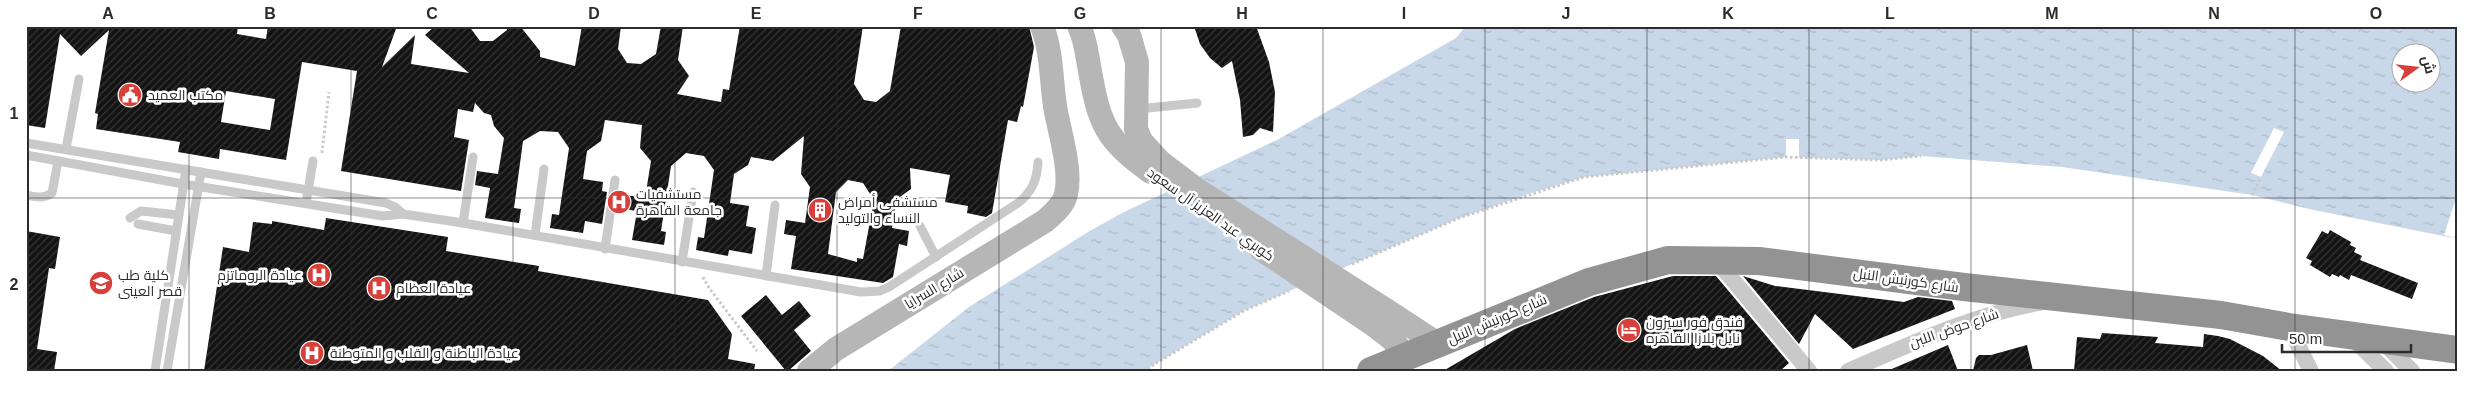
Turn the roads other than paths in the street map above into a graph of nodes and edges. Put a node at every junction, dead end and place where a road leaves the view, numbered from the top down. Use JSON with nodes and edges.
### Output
{"nodes":[{"id":1,"x":1042,"y":26,"type":"edge"},
{"id":2,"x":1079,"y":26,"type":"edge"},
{"id":3,"x":1123,"y":26,"type":"edge"},
{"id":4,"x":79,"y":79,"type":"dead end"},
{"id":5,"x":1196,"y":103,"type":"dead end"},
{"id":6,"x":1136,"y":109,"type":"junction"},
{"id":7,"x":1097,"y":110,"type":"junction"},
{"id":8,"x":26,"y":143,"type":"edge"},
{"id":9,"x":66,"y":150,"type":"junction"},
{"id":10,"x":26,"y":155,"type":"edge"},
{"id":11,"x":473,"y":157,"type":"dead end"},
{"id":12,"x":58,"y":161,"type":"junction"},
{"id":13,"x":1038,"y":162,"type":"dead end"},
{"id":14,"x":312,"y":166,"type":"road end"},
{"id":15,"x":1155,"y":167,"type":"junction"},
{"id":16,"x":186,"y":169,"type":"junction"},
{"id":17,"x":544,"y":169,"type":"dead end"},
{"id":18,"x":201,"y":172,"type":"junction"},
{"id":19,"x":615,"y":180,"type":"dead end"},
{"id":20,"x":184,"y":184,"type":"junction"},
{"id":21,"x":198,"y":186,"type":"junction"},
{"id":22,"x":308,"y":190,"type":"junction"},
{"id":23,"x":693,"y":192,"type":"dead end"},
{"id":24,"x":26,"y":195,"type":"edge"},
{"id":25,"x":306,"y":203,"type":"junction"},
{"id":26,"x":775,"y":205,"type":"dead end"},
{"id":27,"x":179,"y":214,"type":"junction"},
{"id":28,"x":403,"y":214,"type":"junction"},
{"id":29,"x":130,"y":218,"type":"dead end"},
{"id":30,"x":463,"y":223,"type":"junction"},
{"id":31,"x":138,"y":224,"type":"dead end"},
{"id":32,"x":920,"y":226,"type":"dead end"},
{"id":33,"x":176,"y":231,"type":"junction"},
{"id":34,"x":535,"y":236,"type":"junction"},
{"id":35,"x":605,"y":249,"type":"junction"},
{"id":36,"x":936,"y":257,"type":"junction"},
{"id":37,"x":1716,"y":260,"type":"junction"},
{"id":38,"x":682,"y":262,"type":"junction"},
{"id":39,"x":766,"y":276,"type":"junction"},
{"id":40,"x":2064,"y":298,"type":"junction"},
{"id":41,"x":1380,"y":317,"type":"junction"},
{"id":42,"x":2289,"y":327,"type":"junction"},
{"id":43,"x":2349,"y":336,"type":"junction"},
{"id":44,"x":2381,"y":340,"type":"junction"},
{"id":45,"x":1438,"y":344,"type":"junction"},
{"id":46,"x":2458,"y":350,"type":"edge"},
{"id":47,"x":1409,"y":364,"type":"edge"},
{"id":48,"x":155,"y":371,"type":"edge"},
{"id":49,"x":167,"y":371,"type":"edge"},
{"id":50,"x":810,"y":371,"type":"edge"},
{"id":51,"x":1371,"y":371,"type":"edge"},
{"id":52,"x":1809,"y":371,"type":"edge"},
{"id":53,"x":1848,"y":371,"type":"edge"},
{"id":54,"x":2311,"y":371,"type":"edge"},
{"id":55,"x":2386,"y":371,"type":"edge"},
{"id":56,"x":2412,"y":371,"type":"edge"}],
"edges":[{"from":1,"to":50,"type":"main road","name":"شارع السرايا"},
{"from":2,"to":7,"type":"main road","name":"كوبري عبد العزيز آل سعود"},
{"from":3,"to":6,"type":"main road","name":"كوبري عبد العزيز آل سعود"},
{"from":4,"to":9,"type":"lane"},
{"from":5,"to":6,"type":"lane"},
{"from":6,"to":7,"type":"main road"},
{"from":6,"to":15,"type":"main road","name":"كوبري عبد العزيز آل سعود"},
{"from":7,"to":15,"type":"main road","name":"كوبري عبد العزيز آل سعود"},
{"from":8,"to":9,"type":"lane"},
{"from":9,"to":16,"type":"lane"},
{"from":10,"to":12,"type":"lane"},
{"from":11,"to":30,"type":"lane"},
{"from":12,"to":20,"type":"lane"},
{"from":12,"to":24,"type":"lane"},
{"from":13,"to":36,"type":"lane"},
{"from":14,"to":22,"type":"lane"},
{"from":15,"to":41,"type":"main road","name":"كوبري عبد العزيز آل سعود","bridge":true},
{"from":16,"to":18,"type":"lane"},
{"from":16,"to":20,"type":"lane"},
{"from":17,"to":34,"type":"lane"},
{"from":18,"to":21,"type":"lane"},
{"from":18,"to":22,"type":"lane"},
{"from":19,"to":35,"type":"lane"},
{"from":20,"to":21,"type":"lane"},
{"from":20,"to":27,"type":"lane"},
{"from":21,"to":25,"type":"lane"},
{"from":21,"to":49,"type":"lane"},
{"from":22,"to":25,"type":"lane"},
{"from":22,"to":28,"type":"lane"},
{"from":23,"to":38,"type":"lane"},
{"from":25,"to":28,"type":"lane"},
{"from":26,"to":39,"type":"lane"},
{"from":27,"to":29,"type":"lane"},
{"from":27,"to":33,"type":"lane"},
{"from":28,"to":30,"type":"lane"},
{"from":30,"to":34,"type":"lane"},
{"from":31,"to":33,"type":"lane"},
{"from":32,"to":36,"type":"lane"},
{"from":33,"to":48,"type":"lane"},
{"from":34,"to":35,"type":"lane"},
{"from":35,"to":38,"type":"lane"},
{"from":36,"to":39,"type":"lane"},
{"from":37,"to":40,"type":"highway","name":"شارع كورنيش النيل"},
{"from":37,"to":45,"type":"highway","name":"شارع كورنيش النيل"},
{"from":37,"to":52,"type":"street"},
{"from":38,"to":39,"type":"lane"},
{"from":40,"to":42,"type":"highway","name":"شارع كورنيش النيل"},
{"from":40,"to":53,"type":"street","name":"شارع حوض اللبن"},
{"from":41,"to":45,"type":"main road","name":"كوبري عبد العزيز آل سعود"},
{"from":41,"to":47,"type":"main road","name":"كوبري عبد العزيز آل سعود"},
{"from":42,"to":43,"type":"highway","name":"شارع كورنيش النيل"},
{"from":42,"to":54,"type":"street"},
{"from":43,"to":44,"type":"highway","name":"شارع كورنيش النيل"},
{"from":43,"to":55,"type":"street"},
{"from":44,"to":46,"type":"highway","name":"شارع كورنيش النيل"},
{"from":44,"to":56,"type":"street"},
{"from":45,"to":47,"type":"highway","name":"شارع كورنيش النيل"},
{"from":47,"to":51,"type":"highway","name":"شارع كورنيش النيل"}]}
